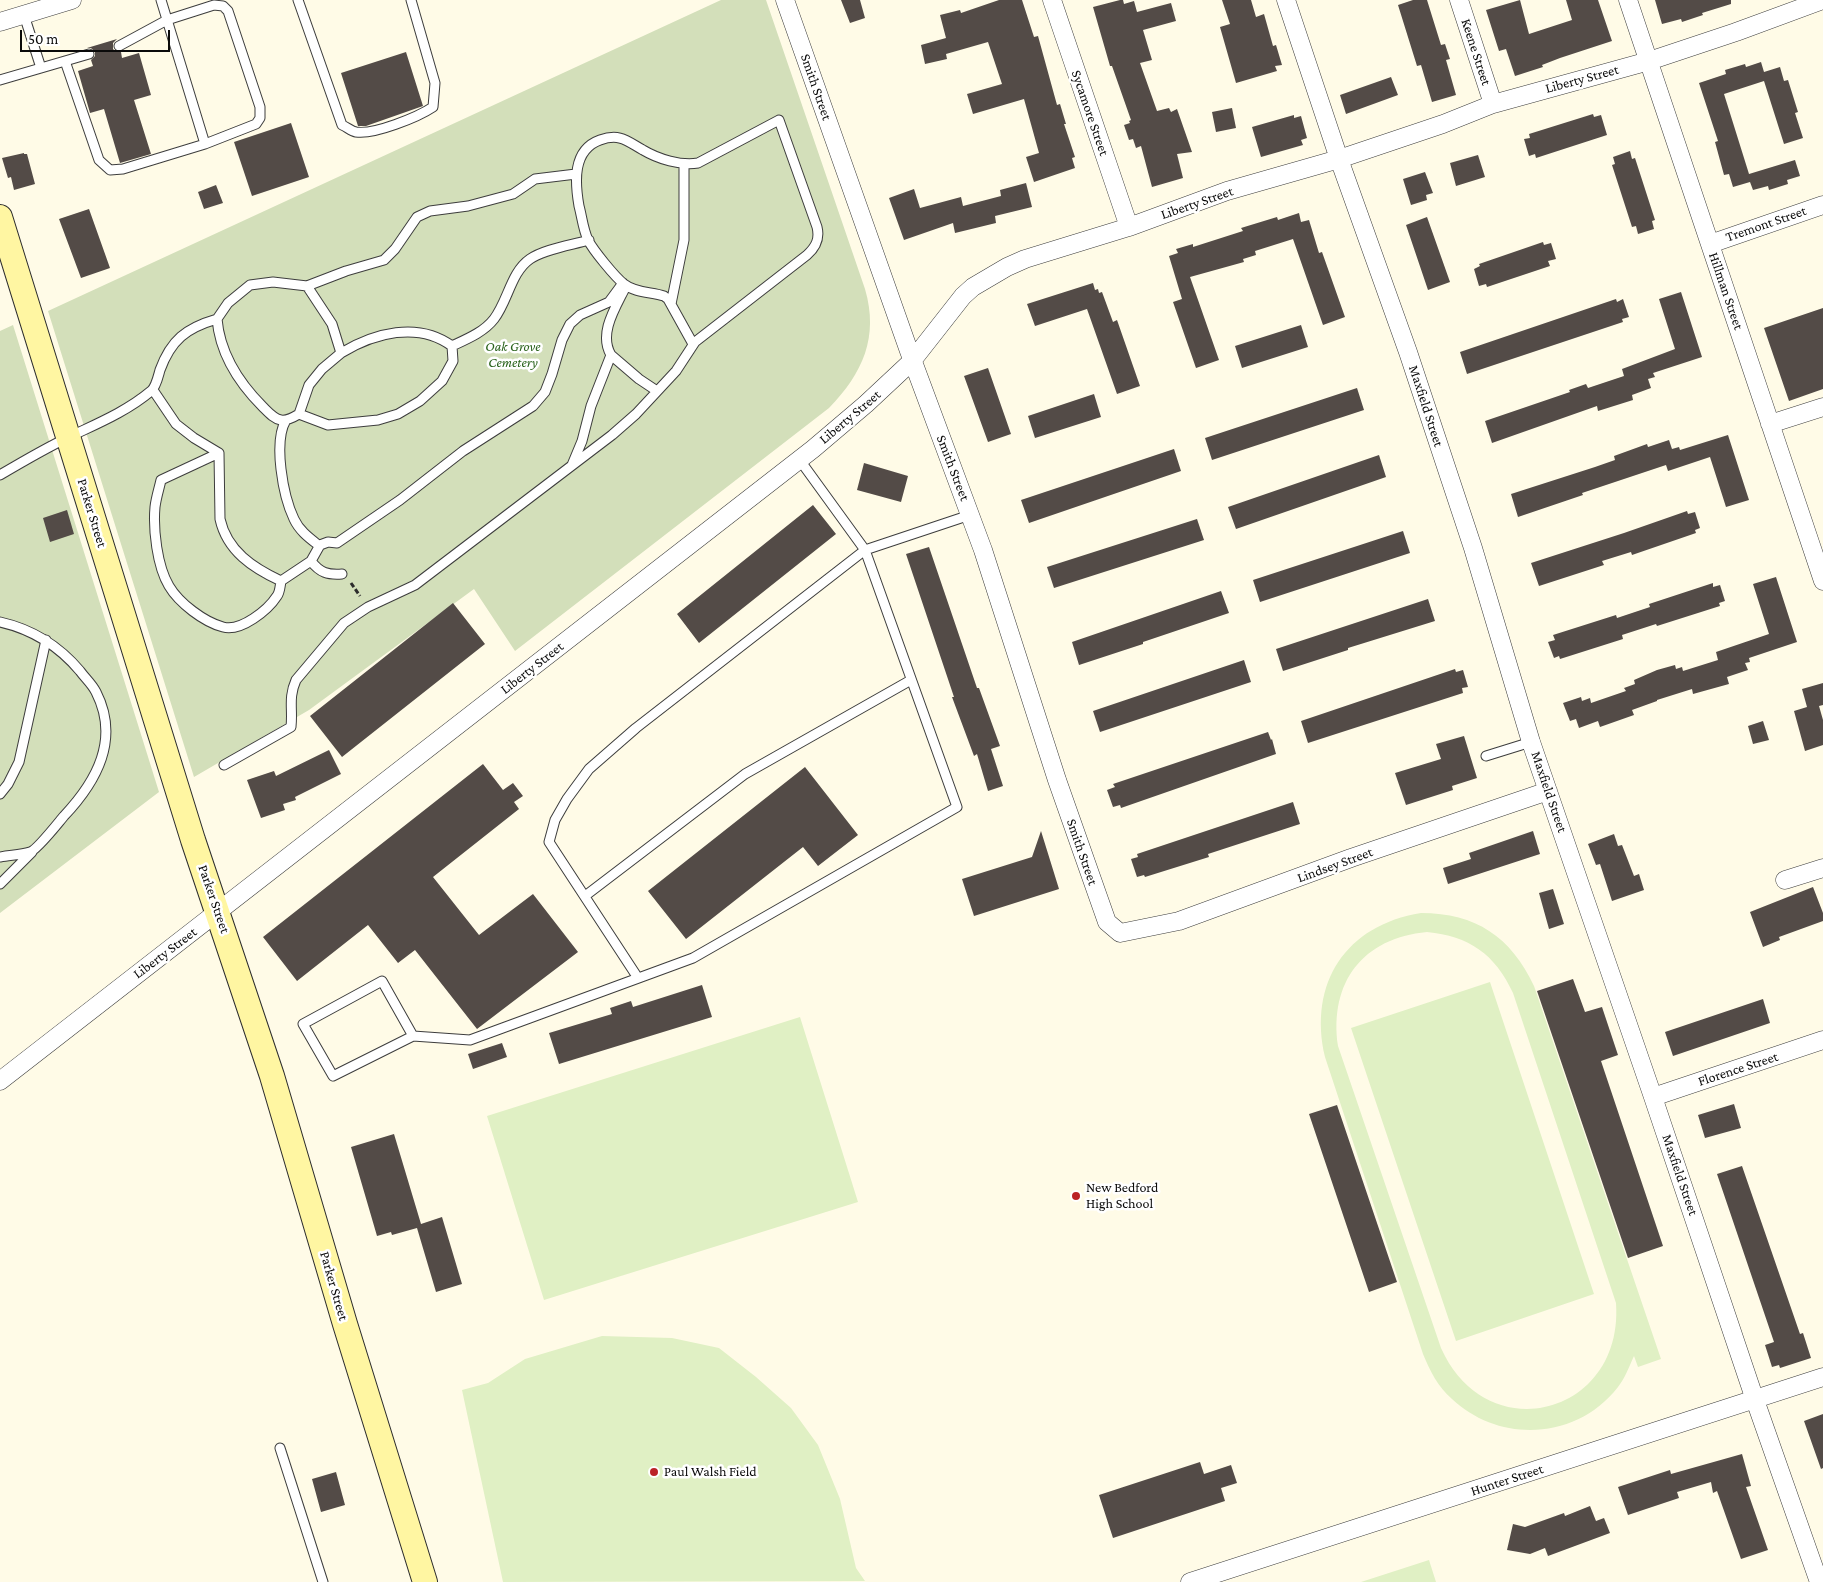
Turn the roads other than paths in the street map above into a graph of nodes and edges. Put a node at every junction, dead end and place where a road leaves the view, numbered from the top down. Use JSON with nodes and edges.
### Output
{"nodes":[{"id":1,"x":72,"y":0,"type":"edge"},
{"id":2,"x":161,"y":0,"type":"edge"},
{"id":3,"x":298,"y":0,"type":"edge"},
{"id":4,"x":411,"y":0,"type":"edge"},
{"id":5,"x":785,"y":0,"type":"edge"},
{"id":6,"x":1052,"y":0,"type":"edge"},
{"id":7,"x":1286,"y":0,"type":"edge"},
{"id":8,"x":1459,"y":0,"type":"edge"},
{"id":9,"x":1628,"y":0,"type":"edge"},
{"id":10,"x":1823,"y":0,"type":"edge"},
{"id":11,"x":24,"y":15,"type":"junction"},
{"id":12,"x":167,"y":20,"type":"junction"},
{"id":13,"x":0,"y":22,"type":"edge"},
{"id":14,"x":119,"y":46,"type":"dead end"},
{"id":15,"x":89,"y":54,"type":"dead end"},
{"id":16,"x":65,"y":61,"type":"junction"},
{"id":17,"x":1649,"y":61,"type":"junction"},
{"id":18,"x":41,"y":68,"type":"junction"},
{"id":19,"x":0,"y":80,"type":"edge"},
{"id":20,"x":1493,"y":104,"type":"junction"},
{"id":21,"x":205,"y":144,"type":"junction"},
{"id":22,"x":1338,"y":159,"type":"junction"},
{"id":23,"x":684,"y":164,"type":"junction"},
{"id":24,"x":576,"y":174,"type":"junction"},
{"id":25,"x":1823,"y":205,"type":"edge"},
{"id":26,"x":0,"y":217,"type":"edge"},
{"id":27,"x":1129,"y":227,"type":"junction"},
{"id":28,"x":589,"y":240,"type":"junction"},
{"id":29,"x":1710,"y":244,"type":"junction"},
{"id":30,"x":625,"y":285,"type":"junction"},
{"id":31,"x":306,"y":286,"type":"junction"},
{"id":32,"x":671,"y":304,"type":"junction"},
{"id":33,"x":217,"y":319,"type":"junction"},
{"id":34,"x":693,"y":344,"type":"junction"},
{"id":35,"x":452,"y":346,"type":"junction"},
{"id":36,"x":341,"y":353,"type":"junction"},
{"id":37,"x":611,"y":355,"type":"junction"},
{"id":38,"x":912,"y":361,"type":"junction"},
{"id":39,"x":153,"y":390,"type":"junction"},
{"id":40,"x":657,"y":391,"type":"junction"},
{"id":41,"x":1823,"y":407,"type":"edge"},
{"id":42,"x":299,"y":414,"type":"junction"},
{"id":43,"x":286,"y":420,"type":"junction"},
{"id":44,"x":1770,"y":424,"type":"junction"},
{"id":45,"x":69,"y":437,"type":"junction"},
{"id":46,"x":219,"y":453,"type":"junction"},
{"id":47,"x":799,"y":459,"type":"junction"},
{"id":48,"x":572,"y":465,"type":"junction"},
{"id":49,"x":0,"y":475,"type":"edge"},
{"id":50,"x":970,"y":515,"type":"junction"},
{"id":51,"x":320,"y":546,"type":"junction"},
{"id":52,"x":865,"y":550,"type":"junction"},
{"id":53,"x":311,"y":561,"type":"junction"},
{"id":54,"x":342,"y":574,"type":"dead end"},
{"id":55,"x":281,"y":581,"type":"junction"},
{"id":56,"x":1823,"y":581,"type":"edge"},
{"id":57,"x":0,"y":622,"type":"edge"},
{"id":58,"x":46,"y":640,"type":"junction"},
{"id":59,"x":911,"y":680,"type":"junction"},
{"id":60,"x":1531,"y":742,"type":"junction"},
{"id":61,"x":1486,"y":756,"type":"dead end"},
{"id":62,"x":224,"y":765,"type":"dead end"},
{"id":63,"x":1548,"y":791,"type":"junction"},
{"id":64,"x":0,"y":794,"type":"edge"},
{"id":65,"x":32,"y":852,"type":"junction"},
{"id":66,"x":0,"y":856,"type":"edge"},
{"id":67,"x":1823,"y":868,"type":"edge"},
{"id":68,"x":1786,"y":880,"type":"dead end"},
{"id":69,"x":0,"y":884,"type":"edge"},
{"id":70,"x":585,"y":896,"type":"junction"},
{"id":71,"x":219,"y":912,"type":"junction"},
{"id":72,"x":1120,"y":933,"type":"joint"},
{"id":73,"x":638,"y":978,"type":"junction"},
{"id":74,"x":413,"y":1036,"type":"junction"},
{"id":75,"x":1823,"y":1040,"type":"edge"},
{"id":76,"x":0,"y":1081,"type":"edge"},
{"id":77,"x":1653,"y":1097,"type":"junction"},
{"id":78,"x":1823,"y":1376,"type":"edge"},
{"id":79,"x":1755,"y":1400,"type":"junction"},
{"id":80,"x":280,"y":1448,"type":"dead end"},
{"id":81,"x":323,"y":1582,"type":"edge"},
{"id":82,"x":425,"y":1582,"type":"edge"},
{"id":83,"x":1190,"y":1582,"type":"edge"},
{"id":84,"x":1819,"y":1582,"type":"edge"}],
"edges":[{"from":1,"to":11,"type":"street"},
{"from":2,"to":12,"type":"lane"},
{"from":3,"to":4,"type":"lane"},
{"from":5,"to":38,"type":"street","name":"Smith Street"},
{"from":6,"to":27,"type":"street","name":"Sycamore Street"},
{"from":7,"to":22,"type":"street","name":"Maxfield Street"},
{"from":8,"to":20,"type":"street","name":"Keene Street"},
{"from":9,"to":17,"type":"street","name":"Hillman Street"},
{"from":10,"to":17,"type":"street","name":"Liberty Street"},
{"from":11,"to":13,"type":"street"},
{"from":11,"to":18,"type":"lane"},
{"from":12,"to":14,"type":"lane"},
{"from":12,"to":21,"type":"lane"},
{"from":12,"to":21,"type":"lane"},
{"from":15,"to":16,"type":"lane"},
{"from":16,"to":18,"type":"lane"},
{"from":16,"to":21,"type":"lane"},
{"from":17,"to":20,"type":"street","name":"Liberty Street"},
{"from":17,"to":29,"type":"street","name":"Hillman Street"},
{"from":18,"to":19,"type":"lane"},
{"from":20,"to":22,"type":"street","name":"Liberty Street"},
{"from":22,"to":27,"type":"street","name":"Liberty Street"},
{"from":22,"to":60,"type":"street","name":"Maxfield Street"},
{"from":23,"to":24,"type":"lane"},
{"from":23,"to":32,"type":"lane"},
{"from":23,"to":34,"type":"lane"},
{"from":24,"to":28,"type":"lane"},
{"from":24,"to":31,"type":"lane"},
{"from":25,"to":29,"type":"street","name":"Tremont Street"},
{"from":26,"to":45,"type":"main road","name":"Parker Street"},
{"from":27,"to":38,"type":"street","name":"Liberty Street"},
{"from":28,"to":30,"type":"lane"},
{"from":28,"to":35,"type":"lane"},
{"from":29,"to":44,"type":"street","name":"Hillman Street"},
{"from":30,"to":32,"type":"lane"},
{"from":30,"to":37,"type":"lane"},
{"from":30,"to":51,"type":"lane"},
{"from":31,"to":33,"type":"lane"},
{"from":31,"to":36,"type":"lane"},
{"from":32,"to":34,"type":"lane"},
{"from":33,"to":39,"type":"lane"},
{"from":33,"to":43,"type":"lane"},
{"from":34,"to":40,"type":"lane"},
{"from":35,"to":36,"type":"lane"},
{"from":35,"to":42,"type":"lane"},
{"from":36,"to":42,"type":"lane"},
{"from":37,"to":40,"type":"lane"},
{"from":37,"to":48,"type":"lane"},
{"from":38,"to":47,"type":"street","name":"Liberty Street"},
{"from":38,"to":50,"type":"street","name":"Smith Street"},
{"from":39,"to":45,"type":"lane"},
{"from":39,"to":46,"type":"lane"},
{"from":40,"to":48,"type":"lane"},
{"from":41,"to":44,"type":"street"},
{"from":42,"to":43,"type":"lane"},
{"from":43,"to":51,"type":"lane"},
{"from":44,"to":56,"type":"street","name":"Hillman Street"},
{"from":45,"to":49,"type":"lane"},
{"from":45,"to":71,"type":"main road","name":"Parker Street"},
{"from":46,"to":55,"type":"lane"},
{"from":46,"to":55,"type":"lane"},
{"from":47,"to":52,"type":"lane"},
{"from":47,"to":71,"type":"street","name":"Liberty Street"},
{"from":48,"to":62,"type":"lane"},
{"from":50,"to":52,"type":"lane"},
{"from":50,"to":72,"type":"street","name":"Smith Street"},
{"from":51,"to":53,"type":"lane"},
{"from":52,"to":59,"type":"lane"},
{"from":52,"to":70,"type":"lane"},
{"from":53,"to":54,"type":"lane"},
{"from":53,"to":55,"type":"lane"},
{"from":57,"to":58,"type":"lane"},
{"from":58,"to":64,"type":"lane"},
{"from":58,"to":65,"type":"lane"},
{"from":59,"to":70,"type":"lane"},
{"from":59,"to":73,"type":"lane"},
{"from":60,"to":61,"type":"lane"},
{"from":60,"to":63,"type":"street","name":"Maxfield Street"},
{"from":63,"to":72,"type":"street","name":"Lindsey Street"},
{"from":63,"to":77,"type":"street","name":"Maxfield Street"},
{"from":65,"to":66,"type":"lane"},
{"from":65,"to":69,"type":"lane"},
{"from":67,"to":68,"type":"street"},
{"from":70,"to":73,"type":"lane"},
{"from":71,"to":76,"type":"street","name":"Liberty Street"},
{"from":71,"to":82,"type":"main road","name":"Parker Street"},
{"from":73,"to":74,"type":"lane"},
{"from":74,"to":74,"type":"lane"},
{"from":75,"to":77,"type":"street","name":"Florence Street"},
{"from":77,"to":79,"type":"street","name":"Maxfield Street"},
{"from":78,"to":79,"type":"street","name":"Hunter Street"},
{"from":79,"to":83,"type":"street","name":"Hunter Street"},
{"from":79,"to":84,"type":"street","name":"Maxfield Street"},
{"from":80,"to":81,"type":"lane"}]}
